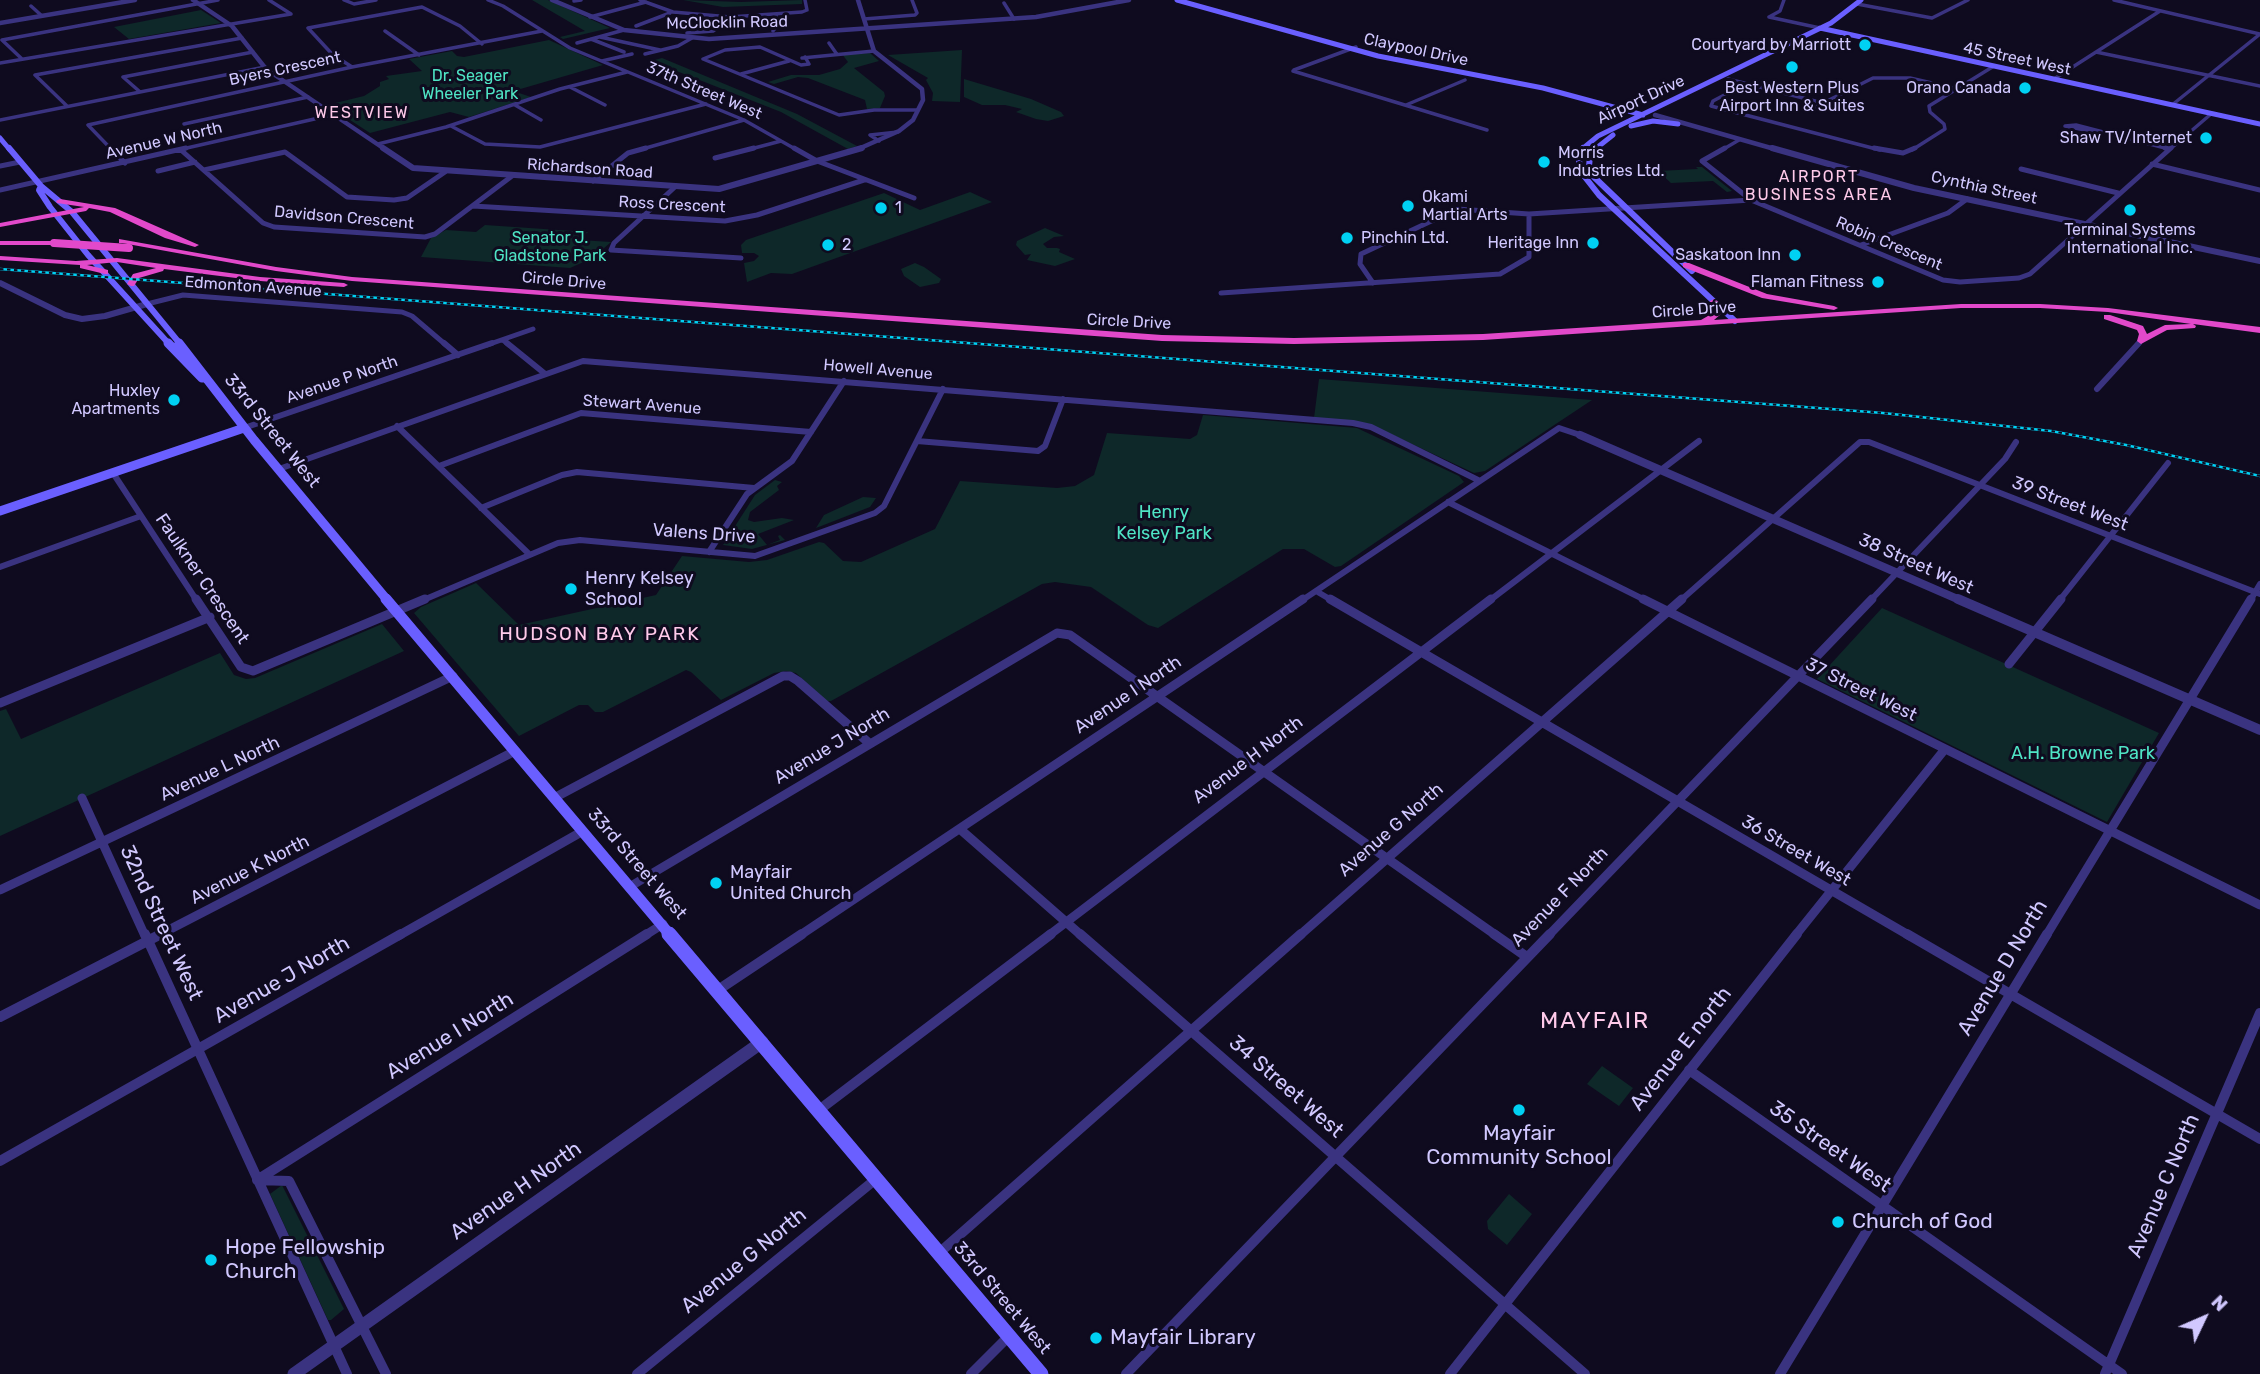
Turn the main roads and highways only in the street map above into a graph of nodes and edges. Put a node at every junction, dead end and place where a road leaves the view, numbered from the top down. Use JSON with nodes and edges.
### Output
{"nodes":[{"id":1,"x":1177,"y":0,"type":"edge"},
{"id":2,"x":1187,"y":0,"type":"edge"},
{"id":3,"x":1860,"y":2,"type":"edge"},
{"id":4,"x":1851,"y":8,"type":"junction"},
{"id":5,"x":1838,"y":24,"type":"junction"},
{"id":6,"x":1823,"y":29,"type":"junction"},
{"id":7,"x":1856,"y":36,"type":"junction"},
{"id":8,"x":1811,"y":37,"type":"junction"},
{"id":9,"x":1335,"y":44,"type":"junction"},
{"id":10,"x":1356,"y":49,"type":"junction"},
{"id":11,"x":1372,"y":55,"type":"junction"},
{"id":12,"x":1448,"y":71,"type":"junction"},
{"id":13,"x":1492,"y":78,"type":"junction"},
{"id":14,"x":1678,"y":98,"type":"junction"},
{"id":15,"x":1599,"y":101,"type":"junction"},
{"id":16,"x":1664,"y":111,"type":"junction"},
{"id":17,"x":1648,"y":115,"type":"junction"},
{"id":18,"x":1622,"y":124,"type":"junction"},
{"id":19,"x":2260,"y":124,"type":"edge"},
{"id":20,"x":1632,"y":126,"type":"junction"},
{"id":21,"x":0,"y":138,"type":"edge"},
{"id":22,"x":40,"y":184,"type":"junction"},
{"id":23,"x":60,"y":201,"type":"junction"},
{"id":24,"x":50,"y":207,"type":"junction"},
{"id":25,"x":72,"y":212,"type":"junction"},
{"id":26,"x":56,"y":215,"type":"junction"},
{"id":27,"x":134,"y":220,"type":"junction"},
{"id":28,"x":1,"y":225,"type":"edge"},
{"id":29,"x":0,"y":237,"type":"edge"},
{"id":30,"x":53,"y":240,"type":"junction"},
{"id":31,"x":0,"y":243,"type":"edge"},
{"id":32,"x":125,"y":244,"type":"junction"},
{"id":33,"x":0,"y":258,"type":"edge"},
{"id":34,"x":111,"y":259,"type":"junction"},
{"id":35,"x":93,"y":261,"type":"junction"},
{"id":36,"x":51,"y":263,"type":"junction"},
{"id":37,"x":1686,"y":265,"type":"junction"},
{"id":38,"x":105,"y":272,"type":"junction"},
{"id":39,"x":216,"y":274,"type":"junction"},
{"id":40,"x":332,"y":276,"type":"junction"},
{"id":41,"x":1722,"y":281,"type":"junction"},
{"id":42,"x":1698,"y":282,"type":"junction"},
{"id":43,"x":352,"y":284,"type":"junction"},
{"id":44,"x":131,"y":285,"type":"junction"},
{"id":45,"x":1714,"y":301,"type":"junction"},
{"id":46,"x":1932,"y":307,"type":"junction"},
{"id":47,"x":2107,"y":317,"type":"junction"},
{"id":48,"x":1740,"y":321,"type":"junction"},
{"id":49,"x":1817,"y":322,"type":"junction"},
{"id":50,"x":2192,"y":326,"type":"junction"},
{"id":51,"x":1689,"y":328,"type":"junction"},
{"id":52,"x":2260,"y":330,"type":"edge"},
{"id":53,"x":2260,"y":337,"type":"edge"},
{"id":54,"x":2141,"y":341,"type":"joint"},
{"id":55,"x":205,"y":379,"type":"junction"},
{"id":56,"x":244,"y":428,"type":"junction"},
{"id":57,"x":0,"y":511,"type":"edge"},
{"id":58,"x":1041,"y":1374,"type":"edge"}],
"edges":[{"from":1,"to":9,"type":"main road","name":"Claypool Drive"},
{"from":2,"to":10,"type":"main road","name":"Claypool Drive"},
{"from":3,"to":4,"type":"main road","name":"Airport Drive"},
{"from":4,"to":5,"type":"main road","name":"Airport Drive"},
{"from":4,"to":6,"type":"main road","name":"Airport Drive"},
{"from":5,"to":6,"type":"main road","name":"Airport Drive"},
{"from":5,"to":7,"type":"main road"},
{"from":6,"to":7,"type":"main road","name":"45 Street West"},
{"from":6,"to":8,"type":"main road","name":"Airport Drive"},
{"from":6,"to":14,"type":"main road","name":"Airport Drive"},
{"from":7,"to":8,"type":"main road"},
{"from":7,"to":19,"type":"main road","name":"45 Street West"},
{"from":8,"to":16,"type":"main road","name":"Airport Drive"},
{"from":9,"to":10,"type":"main road","name":"Claypool Drive"},
{"from":9,"to":11,"type":"main road"},
{"from":10,"to":11,"type":"main road","name":"Claypool Drive"},
{"from":10,"to":15,"type":"main road","name":"Claypool Drive"},
{"from":11,"to":12,"type":"main road","name":"Claypool Drive"},
{"from":12,"to":13,"type":"main road","name":"Claypool Drive"},
{"from":12,"to":13,"type":"main road"},
{"from":13,"to":15,"type":"main road","name":"Claypool Drive"},
{"from":14,"to":15,"type":"main road"},
{"from":14,"to":17,"type":"main road","name":"Airport Drive"},
{"from":15,"to":17,"type":"main road","name":"Claypool Drive"},
{"from":15,"to":18,"type":"main road"},
{"from":16,"to":17,"type":"main road","name":"Airport Drive"},
{"from":16,"to":20,"type":"main road"},
{"from":17,"to":18,"type":"main road","name":"Airport Drive"},
{"from":17,"to":20,"type":"main road","name":"Airport Drive"},
{"from":18,"to":42,"type":"main road","name":"Airport Drive"},
{"from":20,"to":37,"type":"main road","name":"Airport Drive"},
{"from":21,"to":22,"type":"main road","name":"33rd Street West"},
{"from":22,"to":23,"type":"main road","name":"33rd Street West"},
{"from":22,"to":24,"type":"main road","name":"33rd Street West"},
{"from":23,"to":25,"type":"main road","name":"33rd Street West"},
{"from":23,"to":27,"type":"highway"},
{"from":24,"to":26,"type":"main road","name":"33rd Street West"},
{"from":24,"to":28,"type":"highway"},
{"from":25,"to":26,"type":"highway"},
{"from":25,"to":27,"type":"highway"},
{"from":25,"to":34,"type":"main road","name":"33rd Street West"},
{"from":26,"to":28,"type":"highway"},
{"from":26,"to":35,"type":"main road","name":"33rd Street West"},
{"from":27,"to":40,"type":"highway"},
{"from":29,"to":30,"type":"highway","name":"Circle Drive"},
{"from":30,"to":31,"type":"highway","name":"Circle Drive"},
{"from":30,"to":32,"type":"highway","name":"Circle Drive","bridge":true},
{"from":32,"to":40,"type":"highway","name":"Circle Drive"},
{"from":32,"to":43,"type":"highway","name":"Circle Drive"},
{"from":33,"to":36,"type":"highway"},
{"from":34,"to":35,"type":"highway"},
{"from":34,"to":39,"type":"highway"},
{"from":34,"to":44,"type":"main road","name":"33rd Street West"},
{"from":35,"to":36,"type":"highway"},
{"from":35,"to":38,"type":"main road","name":"33rd Street West"},
{"from":36,"to":38,"type":"highway"},
{"from":37,"to":41,"type":"highway"},
{"from":37,"to":42,"type":"main road","name":"Airport Drive"},
{"from":38,"to":55,"type":"main road","name":"33rd Street West"},
{"from":39,"to":43,"type":"highway"},
{"from":39,"to":44,"type":"highway"},
{"from":40,"to":51,"type":"highway","name":"Circle Drive"},
{"from":41,"to":42,"type":"highway"},
{"from":41,"to":46,"type":"highway"},
{"from":42,"to":45,"type":"main road","name":"Airport Drive"},
{"from":42,"to":48,"type":"main road","name":"Airport Drive"},
{"from":43,"to":51,"type":"highway","name":"Circle Drive"},
{"from":44,"to":55,"type":"main road","name":"33rd Street West"},
{"from":45,"to":48,"type":"main road","name":"Airport Drive"},
{"from":45,"to":51,"type":"highway"},
{"from":46,"to":48,"type":"highway","name":"Circle Drive"},
{"from":46,"to":52,"type":"highway","name":"Circle Drive"},
{"from":47,"to":49,"type":"highway","name":"Circle Drive"},
{"from":47,"to":50,"type":"highway","name":"Circle Drive"},
{"from":47,"to":54,"type":"highway"},
{"from":48,"to":49,"type":"highway"},
{"from":48,"to":51,"type":"highway"},
{"from":49,"to":51,"type":"highway","name":"Circle Drive"},
{"from":50,"to":53,"type":"highway","name":"Circle Drive"},
{"from":50,"to":54,"type":"highway"},
{"from":55,"to":56,"type":"main road","name":"33rd Street West"},
{"from":56,"to":57,"type":"main road","name":"Avenue P North"},
{"from":56,"to":58,"type":"main road","name":"33rd Street West"}]}
